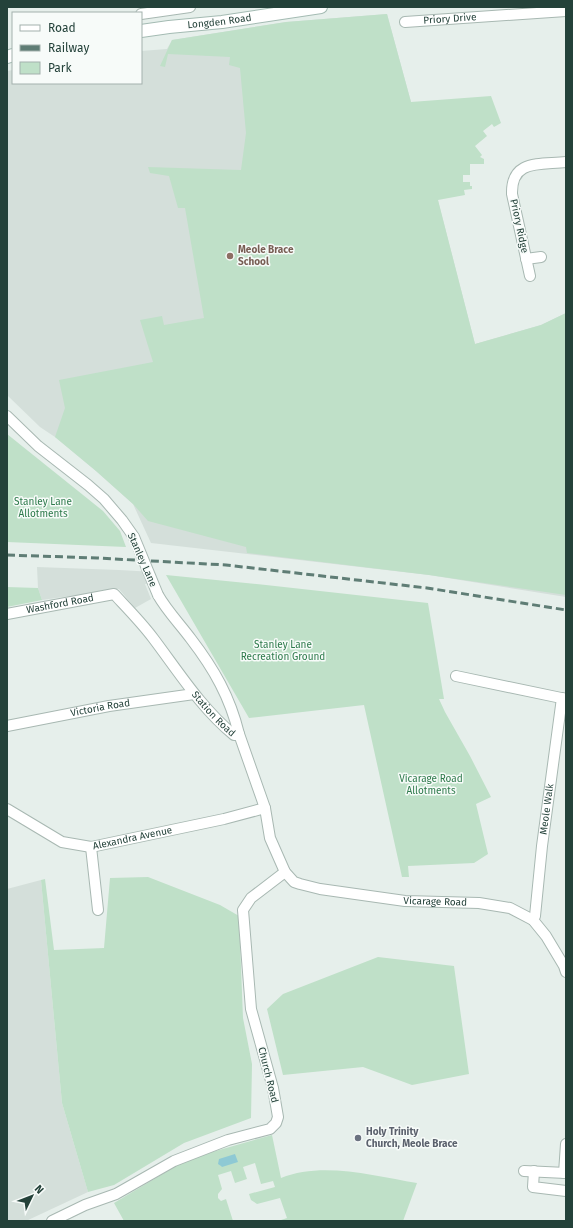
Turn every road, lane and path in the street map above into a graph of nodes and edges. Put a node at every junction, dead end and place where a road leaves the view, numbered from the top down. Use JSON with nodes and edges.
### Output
{"nodes":[{"id":1,"x":190,"y":7,"type":"edge"},
{"id":2,"x":321,"y":7,"type":"edge"},
{"id":3,"x":279,"y":10,"type":"edge"},
{"id":4,"x":566,"y":11,"type":"edge"},
{"id":5,"x":142,"y":14,"type":"edge"},
{"id":6,"x":405,"y":22,"type":"dead end"},
{"id":7,"x":142,"y":31,"type":"edge"},
{"id":8,"x":566,"y":162,"type":"edge"},
{"id":9,"x":541,"y":256,"type":"dead end"},
{"id":10,"x":526,"y":259,"type":"junction"},
{"id":11,"x":530,"y":276,"type":"dead end"},
{"id":12,"x":7,"y":416,"type":"edge"},
{"id":13,"x":114,"y":594,"type":"joint"},
{"id":14,"x":7,"y":614,"type":"edge"},
{"id":15,"x":456,"y":676,"type":"dead end"},
{"id":16,"x":194,"y":694,"type":"junction"},
{"id":17,"x":564,"y":698,"type":"edge"},
{"id":18,"x":7,"y":726,"type":"edge"},
{"id":19,"x":239,"y":734,"type":"junction"},
{"id":20,"x":265,"y":808,"type":"junction"},
{"id":21,"x":7,"y":809,"type":"edge"},
{"id":22,"x":91,"y":847,"type":"junction"},
{"id":23,"x":285,"y":872,"type":"junction"},
{"id":24,"x":98,"y":910,"type":"dead end"},
{"id":25,"x":533,"y":920,"type":"junction"},
{"id":26,"x":565,"y":968,"type":"edge"},
{"id":27,"x":566,"y":1144,"type":"edge"},
{"id":28,"x":565,"y":1173,"type":"edge"},
{"id":29,"x":566,"y":1190,"type":"edge"},
{"id":30,"x":52,"y":1221,"type":"edge"}],
"edges":[{"from":1,"to":5,"type":"street"},
{"from":2,"to":3,"type":"street","name":"Longden Road"},
{"from":3,"to":7,"type":"street","name":"Longden Road"},
{"from":4,"to":6,"type":"street","name":"Priory Drive"},
{"from":8,"to":10,"type":"street","name":"Priory Ridge"},
{"from":9,"to":10,"type":"street","name":"Priory Ridge"},
{"from":10,"to":11,"type":"street","name":"Priory Ridge"},
{"from":12,"to":19,"type":"street","name":"Stanley Lane","bridge":true},
{"from":13,"to":14,"type":"street","name":"Washford Road"},
{"from":13,"to":16,"type":"street","name":"Station Road"},
{"from":15,"to":17,"type":"street","name":"Meole Walk"},
{"from":16,"to":18,"type":"street","name":"Victoria Road"},
{"from":16,"to":19,"type":"street","name":"Station Road"},
{"from":17,"to":25,"type":"street","name":"Meole Walk"},
{"from":19,"to":20,"type":"street","name":"Station Road"},
{"from":20,"to":22,"type":"street","name":"Alexandra Avenue"},
{"from":20,"to":23,"type":"street","name":"Station Road"},
{"from":21,"to":22,"type":"street","name":"Alexandra Avenue"},
{"from":22,"to":24,"type":"street"},
{"from":23,"to":25,"type":"street","name":"Vicarage Road"},
{"from":23,"to":30,"type":"street","name":"Church Road"},
{"from":25,"to":26,"type":"street","name":"Vicarage Road"},
{"from":27,"to":28,"type":"street"},
{"from":28,"to":29,"type":"street"}]}
